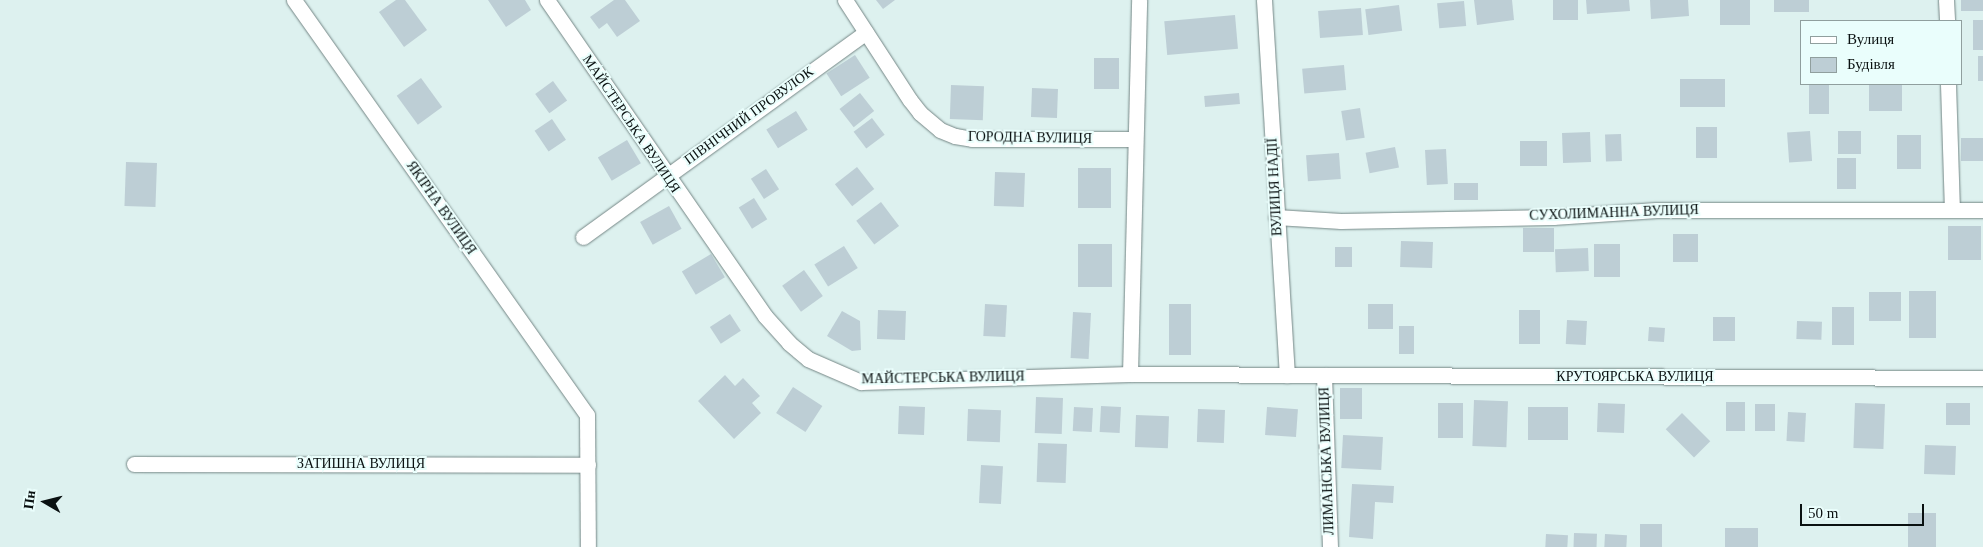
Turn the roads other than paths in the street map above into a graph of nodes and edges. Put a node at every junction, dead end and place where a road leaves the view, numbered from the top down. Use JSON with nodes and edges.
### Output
{"nodes":[{"id":1,"x":294,"y":0,"type":"edge"},
{"id":2,"x":547,"y":0,"type":"edge"},
{"id":3,"x":845,"y":0,"type":"edge"},
{"id":4,"x":1138,"y":0,"type":"edge"},
{"id":5,"x":1264,"y":0,"type":"edge"},
{"id":6,"x":1946,"y":0,"type":"edge"},
{"id":7,"x":1947,"y":20,"type":"edge"},
{"id":8,"x":866,"y":32,"type":"junction"},
{"id":9,"x":1948,"y":85,"type":"edge"},
{"id":10,"x":1134,"y":139,"type":"junction"},
{"id":11,"x":666,"y":176,"type":"junction"},
{"id":12,"x":1952,"y":210,"type":"junction"},
{"id":13,"x":1983,"y":210,"type":"edge"},
{"id":14,"x":1276,"y":217,"type":"junction"},
{"id":15,"x":584,"y":237,"type":"dead end"},
{"id":16,"x":1130,"y":374,"type":"junction"},
{"id":17,"x":1287,"y":374,"type":"junction"},
{"id":18,"x":1324,"y":375,"type":"junction"},
{"id":19,"x":1983,"y":378,"type":"edge"},
{"id":20,"x":134,"y":464,"type":"dead end"},
{"id":21,"x":588,"y":465,"type":"junction"},
{"id":22,"x":588,"y":547,"type":"edge"},
{"id":23,"x":1330,"y":547,"type":"edge"}],
"edges":[{"from":1,"to":21,"type":"street","name":"ЯКІРНА ВУЛИЦЯ"},
{"from":2,"to":11,"type":"street","name":"МАЙСТЕРСЬКА ВУЛИЦЯ"},
{"from":3,"to":8,"type":"street","name":"ГОРОДНА ВУЛИЦЯ"},
{"from":4,"to":10,"type":"street"},
{"from":5,"to":14,"type":"street","name":"ВУЛИЦЯ НАДІЇ"},
{"from":6,"to":7,"type":"street"},
{"from":8,"to":10,"type":"street","name":"ГОРОДНА ВУЛИЦЯ"},
{"from":8,"to":11,"type":"street","name":"ПІВНІЧНИЙ ПРОВУЛОК"},
{"from":9,"to":12,"type":"street"},
{"from":10,"to":16,"type":"street"},
{"from":11,"to":15,"type":"street","name":"ПІВНІЧНИЙ ПРОВУЛОК"},
{"from":11,"to":16,"type":"street","name":"МАЙСТЕРСЬКА ВУЛИЦЯ"},
{"from":12,"to":13,"type":"street","name":"СУХОЛИМАННА ВУЛИЦЯ"},
{"from":12,"to":14,"type":"street","name":"СУХОЛИМАННА ВУЛИЦЯ"},
{"from":14,"to":17,"type":"street","name":"ВУЛИЦЯ НАДІЇ"},
{"from":16,"to":17,"type":"street","name":"МАЙСТЕРСЬКА ВУЛИЦЯ"},
{"from":17,"to":18,"type":"street","name":"КРУТОЯРСЬКА ВУЛИЦЯ"},
{"from":18,"to":19,"type":"street","name":"КРУТОЯРСЬКА ВУЛИЦЯ"},
{"from":18,"to":23,"type":"street","name":"ЛИМАНСЬКА ВУЛИЦЯ"},
{"from":20,"to":21,"type":"street","name":"ЗАТИШНА ВУЛИЦЯ"},
{"from":21,"to":22,"type":"street"}]}
